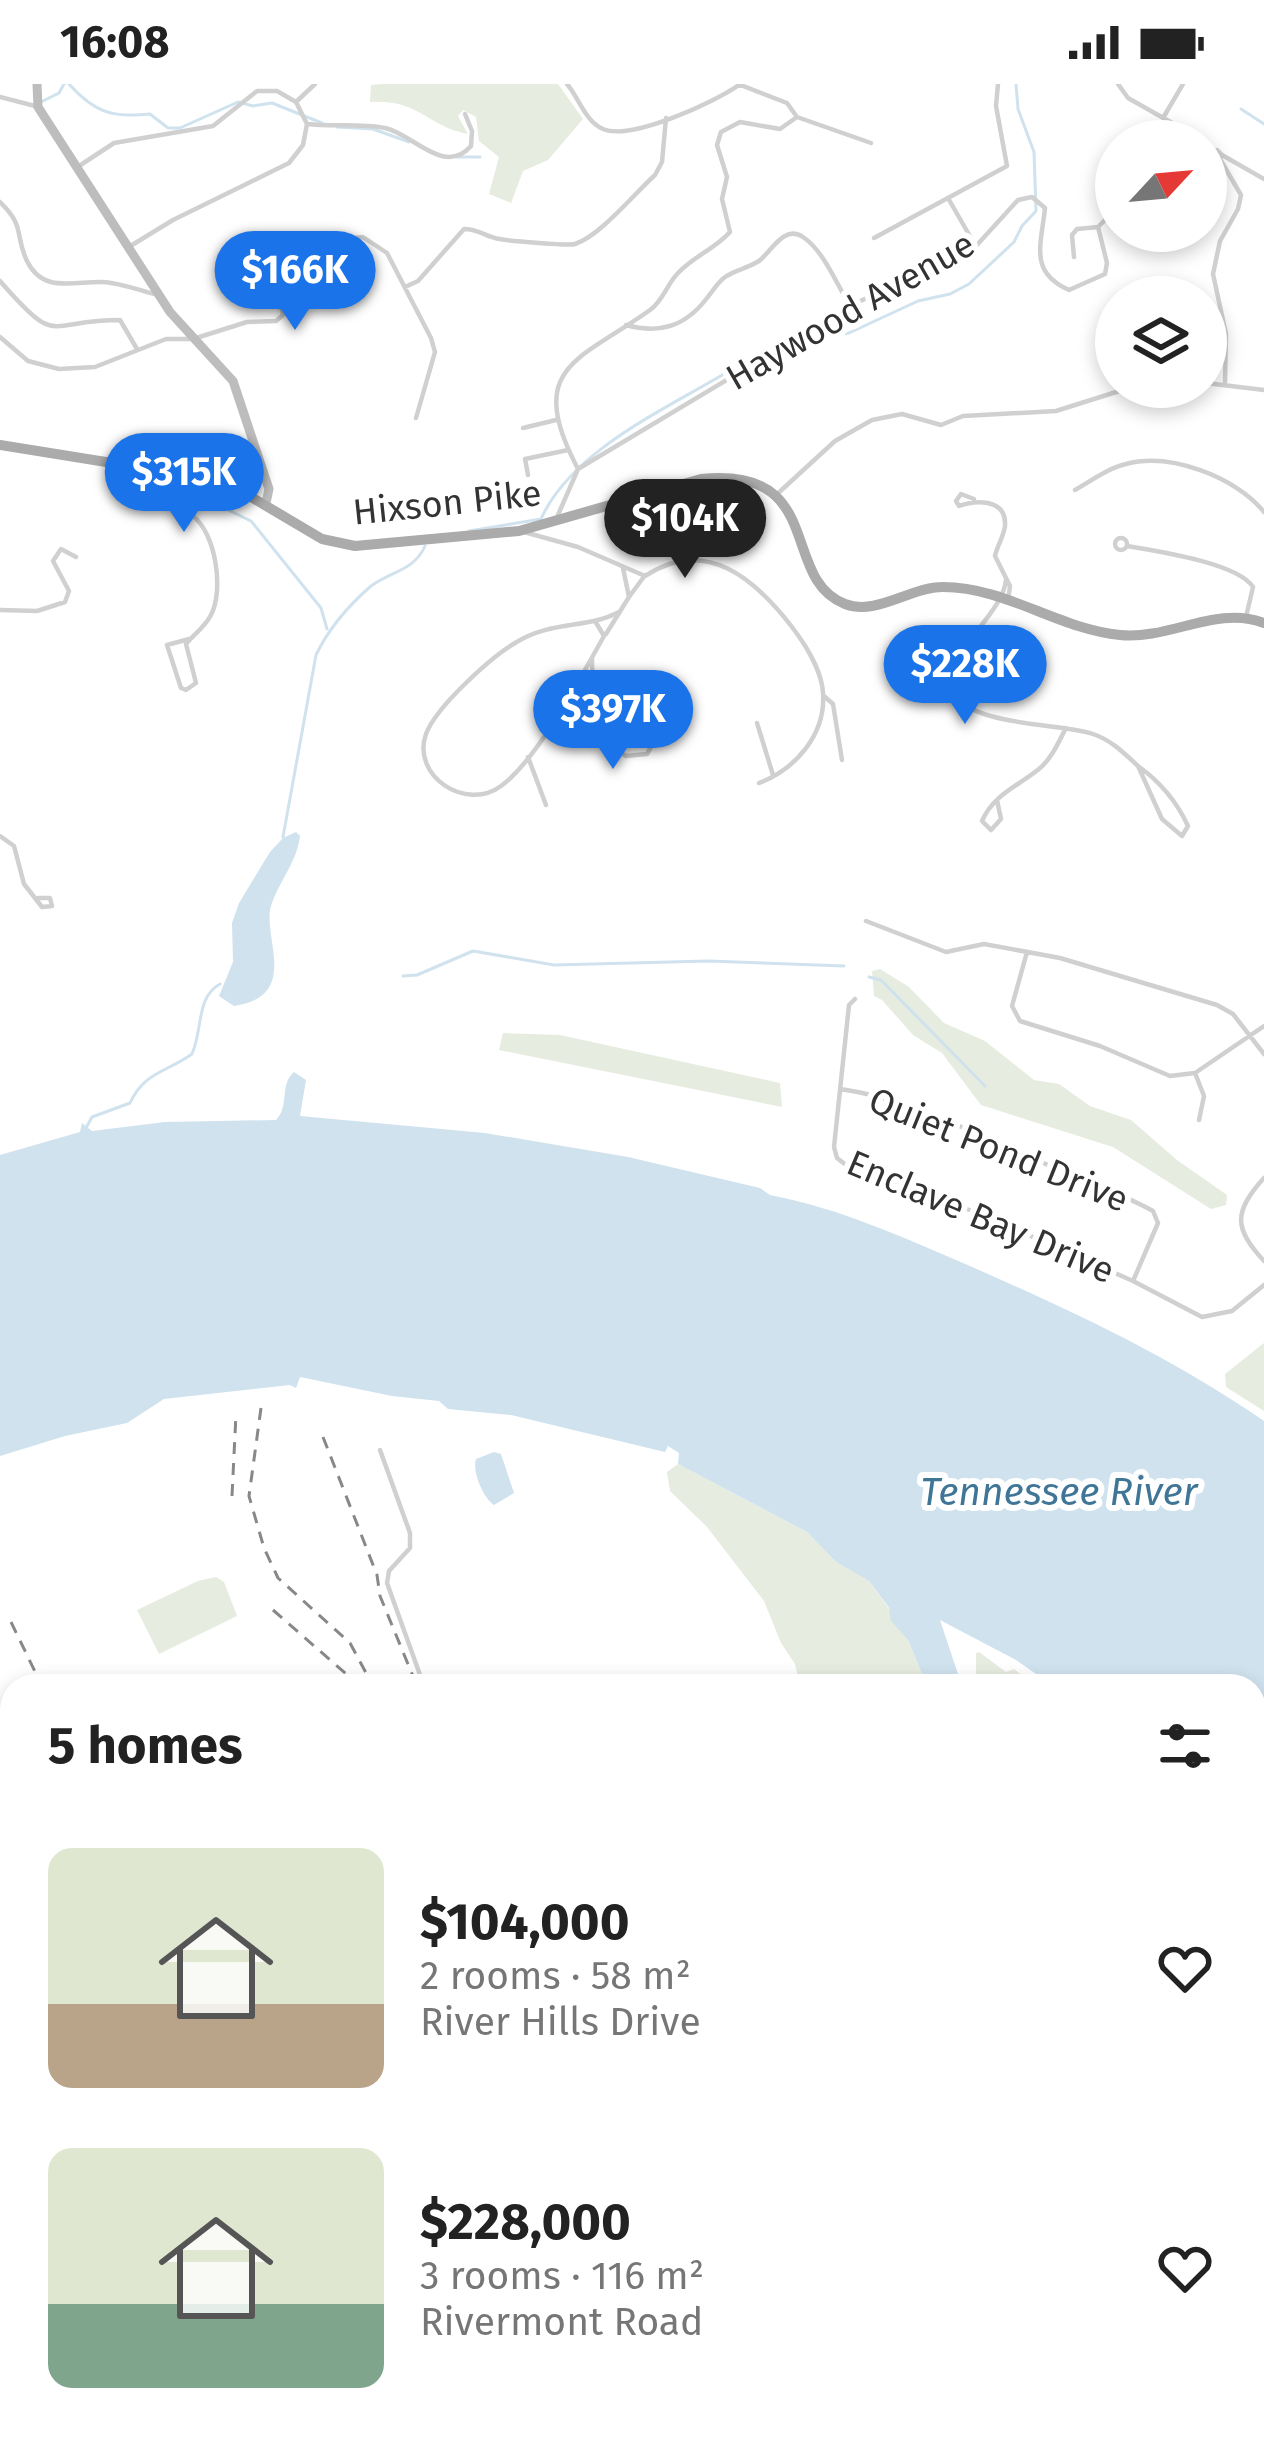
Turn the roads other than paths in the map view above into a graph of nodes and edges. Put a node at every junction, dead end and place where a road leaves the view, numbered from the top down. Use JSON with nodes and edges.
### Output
{"nodes":[{"id":1,"x":37,"y":84,"type":"edge"},
{"id":2,"x":315,"y":84,"type":"edge"},
{"id":3,"x":567,"y":84,"type":"edge"},
{"id":4,"x":998,"y":84,"type":"edge"},
{"id":5,"x":1118,"y":84,"type":"edge"},
{"id":6,"x":1183,"y":84,"type":"edge"},
{"id":7,"x":738,"y":85,"type":"edge"},
{"id":8,"x":0,"y":97,"type":"edge"},
{"id":9,"x":296,"y":102,"type":"junction"},
{"id":10,"x":38,"y":107,"type":"junction"},
{"id":11,"x":465,"y":114,"type":"dead end"},
{"id":12,"x":797,"y":117,"type":"junction"},
{"id":13,"x":666,"y":118,"type":"junction"},
{"id":14,"x":1163,"y":118,"type":"junction"},
{"id":15,"x":1167,"y":120,"type":"edge"},
{"id":16,"x":307,"y":124,"type":"junction"},
{"id":17,"x":871,"y":143,"type":"dead end"},
{"id":18,"x":1227,"y":161,"type":"edge"},
{"id":19,"x":76,"y":168,"type":"junction"},
{"id":20,"x":1227,"y":169,"type":"edge"},
{"id":21,"x":1264,"y":179,"type":"edge"},
{"id":22,"x":948,"y":198,"type":"junction"},
{"id":23,"x":1,"y":203,"type":"edge"},
{"id":24,"x":1095,"y":227,"type":"edge"},
{"id":25,"x":1227,"y":229,"type":"edge"},
{"id":26,"x":874,"y":238,"type":"dead end"},
{"id":27,"x":976,"y":246,"type":"junction"},
{"id":28,"x":129,"y":247,"type":"junction"},
{"id":29,"x":1104,"y":252,"type":"edge"},
{"id":30,"x":1074,"y":257,"type":"dead end"},
{"id":31,"x":0,"y":281,"type":"edge"},
{"id":32,"x":405,"y":286,"type":"junction"},
{"id":33,"x":158,"y":295,"type":"junction"},
{"id":34,"x":850,"y":306,"type":"junction"},
{"id":35,"x":626,"y":325,"type":"junction"},
{"id":36,"x":0,"y":337,"type":"edge"},
{"id":37,"x":193,"y":339,"type":"junction"},
{"id":38,"x":137,"y":350,"type":"junction"},
{"id":39,"x":1227,"y":382,"type":"edge"},
{"id":40,"x":1264,"y":390,"type":"edge"},
{"id":41,"x":1095,"y":399,"type":"edge"},
{"id":42,"x":416,"y":418,"type":"dead end"},
{"id":43,"x":556,"y":420,"type":"junction"},
{"id":44,"x":523,"y":428,"type":"dead end"},
{"id":45,"x":0,"y":445,"type":"edge"},
{"id":46,"x":568,"y":451,"type":"junction"},
{"id":47,"x":137,"y":467,"type":"junction"},
{"id":48,"x":578,"y":469,"type":"junction"},
{"id":49,"x":528,"y":475,"type":"dead end"},
{"id":50,"x":1075,"y":490,"type":"dead end"},
{"id":51,"x":776,"y":496,"type":"junction"},
{"id":52,"x":974,"y":500,"type":"dead end"},
{"id":53,"x":266,"y":503,"type":"junction"},
{"id":54,"x":1264,"y":512,"type":"edge"},
{"id":55,"x":558,"y":520,"type":"junction"},
{"id":56,"x":519,"y":531,"type":"junction"},
{"id":57,"x":1127,"y":546,"type":"dead end"},
{"id":58,"x":76,"y":557,"type":"dead end"},
{"id":59,"x":623,"y":568,"type":"junction"},
{"id":60,"x":645,"y":576,"type":"junction"},
{"id":61,"x":628,"y":597,"type":"junction"},
{"id":62,"x":1004,"y":599,"type":"junction"},
{"id":63,"x":0,"y":610,"type":"edge"},
{"id":64,"x":619,"y":612,"type":"junction"},
{"id":65,"x":1246,"y":617,"type":"junction"},
{"id":66,"x":595,"y":621,"type":"junction"},
{"id":67,"x":1264,"y":623,"type":"edge"},
{"id":68,"x":604,"y":636,"type":"junction"},
{"id":69,"x":189,"y":639,"type":"junction"},
{"id":70,"x":592,"y":658,"type":"junction"},
{"id":71,"x":654,"y":694,"type":"dead end"},
{"id":72,"x":824,"y":696,"type":"junction"},
{"id":73,"x":757,"y":723,"type":"dead end"},
{"id":74,"x":1066,"y":728,"type":"junction"},
{"id":75,"x":528,"y":757,"type":"junction"},
{"id":76,"x":842,"y":760,"type":"dead end"},
{"id":77,"x":1138,"y":766,"type":"junction"},
{"id":78,"x":774,"y":777,"type":"junction"},
{"id":79,"x":759,"y":783,"type":"dead end"},
{"id":80,"x":997,"y":800,"type":"dead end"},
{"id":81,"x":546,"y":805,"type":"dead end"},
{"id":82,"x":0,"y":836,"type":"edge"},
{"id":83,"x":38,"y":898,"type":"dead end"},
{"id":84,"x":866,"y":921,"type":"dead end"},
{"id":85,"x":1027,"y":952,"type":"junction"},
{"id":86,"x":855,"y":999,"type":"dead end"},
{"id":87,"x":1264,"y":1026,"type":"edge"},
{"id":88,"x":1251,"y":1035,"type":"junction"},
{"id":89,"x":1264,"y":1054,"type":"edge"},
{"id":90,"x":1195,"y":1072,"type":"junction"},
{"id":91,"x":840,"y":1089,"type":"junction"},
{"id":92,"x":1199,"y":1120,"type":"dead end"},
{"id":93,"x":1264,"y":1178,"type":"edge"},
{"id":94,"x":1264,"y":1261,"type":"edge"},
{"id":95,"x":1133,"y":1281,"type":"junction"},
{"id":96,"x":1264,"y":1285,"type":"edge"},
{"id":97,"x":380,"y":1450,"type":"dead end"},
{"id":98,"x":420,"y":1674,"type":"edge"},
{"id":99,"x":0,"y":2294,"type":"edge"},
{"id":100,"x":0,"y":2331,"type":"edge"}],
"edges":[{"from":1,"to":10,"type":"street"},
{"from":2,"to":9,"type":"street"},
{"from":3,"to":13,"type":"street"},
{"from":4,"to":22,"type":"street"},
{"from":5,"to":14,"type":"street"},
{"from":6,"to":14,"type":"street"},
{"from":7,"to":12,"type":"street"},
{"from":7,"to":13,"type":"street"},
{"from":8,"to":10,"type":"street"},
{"from":9,"to":16,"type":"street"},
{"from":9,"to":19,"type":"street"},
{"from":10,"to":19,"type":"street"},
{"from":11,"to":16,"type":"street"},
{"from":12,"to":17,"type":"street"},
{"from":12,"to":35,"type":"street"},
{"from":13,"to":32,"type":"street"},
{"from":14,"to":15,"type":"street"},
{"from":16,"to":28,"type":"street"},
{"from":18,"to":21,"type":"street"},
{"from":19,"to":28,"type":"street"},
{"from":20,"to":25,"type":"street"},
{"from":22,"to":26,"type":"street"},
{"from":22,"to":27,"type":"street"},
{"from":23,"to":33,"type":"street"},
{"from":24,"to":30,"type":"street"},
{"from":27,"to":29,"type":"street","name":"Haywood Avenue"},
{"from":27,"to":34,"type":"street","name":"Haywood Avenue"},
{"from":28,"to":33,"type":"street"},
{"from":31,"to":38,"type":"street"},
{"from":32,"to":37,"type":"street"},
{"from":32,"to":42,"type":"street"},
{"from":33,"to":37,"type":"street"},
{"from":34,"to":35,"type":"street"},
{"from":34,"to":48,"type":"street","name":"Haywood Avenue"},
{"from":35,"to":43,"type":"street"},
{"from":36,"to":38,"type":"street"},
{"from":37,"to":38,"type":"street"},
{"from":37,"to":53,"type":"street"},
{"from":39,"to":40,"type":"street"},
{"from":41,"to":51,"type":"street"},
{"from":43,"to":44,"type":"street"},
{"from":43,"to":46,"type":"street"},
{"from":45,"to":47,"type":"main road","name":"Hixson Pike"},
{"from":46,"to":48,"type":"street"},
{"from":46,"to":49,"type":"street"},
{"from":47,"to":53,"type":"main road","name":"Hixson Pike"},
{"from":47,"to":69,"type":"street"},
{"from":48,"to":55,"type":"street"},
{"from":50,"to":54,"type":"street"},
{"from":51,"to":55,"type":"main road","name":"Hixson Pike"},
{"from":51,"to":62,"type":"main road"},
{"from":52,"to":62,"type":"street"},
{"from":53,"to":56,"type":"main road","name":"Hixson Pike"},
{"from":55,"to":56,"type":"main road","name":"Hixson Pike"},
{"from":56,"to":59,"type":"street"},
{"from":57,"to":65,"type":"street"},
{"from":58,"to":63,"type":"street"},
{"from":59,"to":60,"type":"street"},
{"from":59,"to":61,"type":"street"},
{"from":60,"to":61,"type":"street"},
{"from":60,"to":72,"type":"street"},
{"from":61,"to":64,"type":"street"},
{"from":62,"to":65,"type":"main road"},
{"from":62,"to":74,"type":"street"},
{"from":64,"to":66,"type":"street"},
{"from":64,"to":68,"type":"street"},
{"from":65,"to":67,"type":"main road"},
{"from":66,"to":68,"type":"street"},
{"from":66,"to":75,"type":"street"},
{"from":68,"to":70,"type":"street"},
{"from":69,"to":69,"type":"street"},
{"from":70,"to":71,"type":"street"},
{"from":70,"to":75,"type":"street"},
{"from":72,"to":76,"type":"street"},
{"from":72,"to":78,"type":"street"},
{"from":73,"to":78,"type":"street"},
{"from":74,"to":77,"type":"street"},
{"from":74,"to":80,"type":"street"},
{"from":75,"to":81,"type":"street"},
{"from":77,"to":77,"type":"street"},
{"from":78,"to":79,"type":"street"},
{"from":82,"to":83,"type":"street"},
{"from":84,"to":85,"type":"street"},
{"from":85,"to":88,"type":"street"},
{"from":85,"to":90,"type":"street"},
{"from":86,"to":91,"type":"street","name":"Enclave Bay Drive"},
{"from":87,"to":88,"type":"street"},
{"from":88,"to":89,"type":"street"},
{"from":88,"to":90,"type":"street"},
{"from":90,"to":92,"type":"street"},
{"from":91,"to":95,"type":"street","name":"Enclave Bay Drive"},
{"from":91,"to":95,"type":"street","name":"Quiet Pond Drive"},
{"from":93,"to":94,"type":"street"},
{"from":95,"to":96,"type":"street","name":"Enclave Bay Drive"},
{"from":97,"to":98,"type":"street"},
{"from":99,"to":100,"type":"street"}]}
